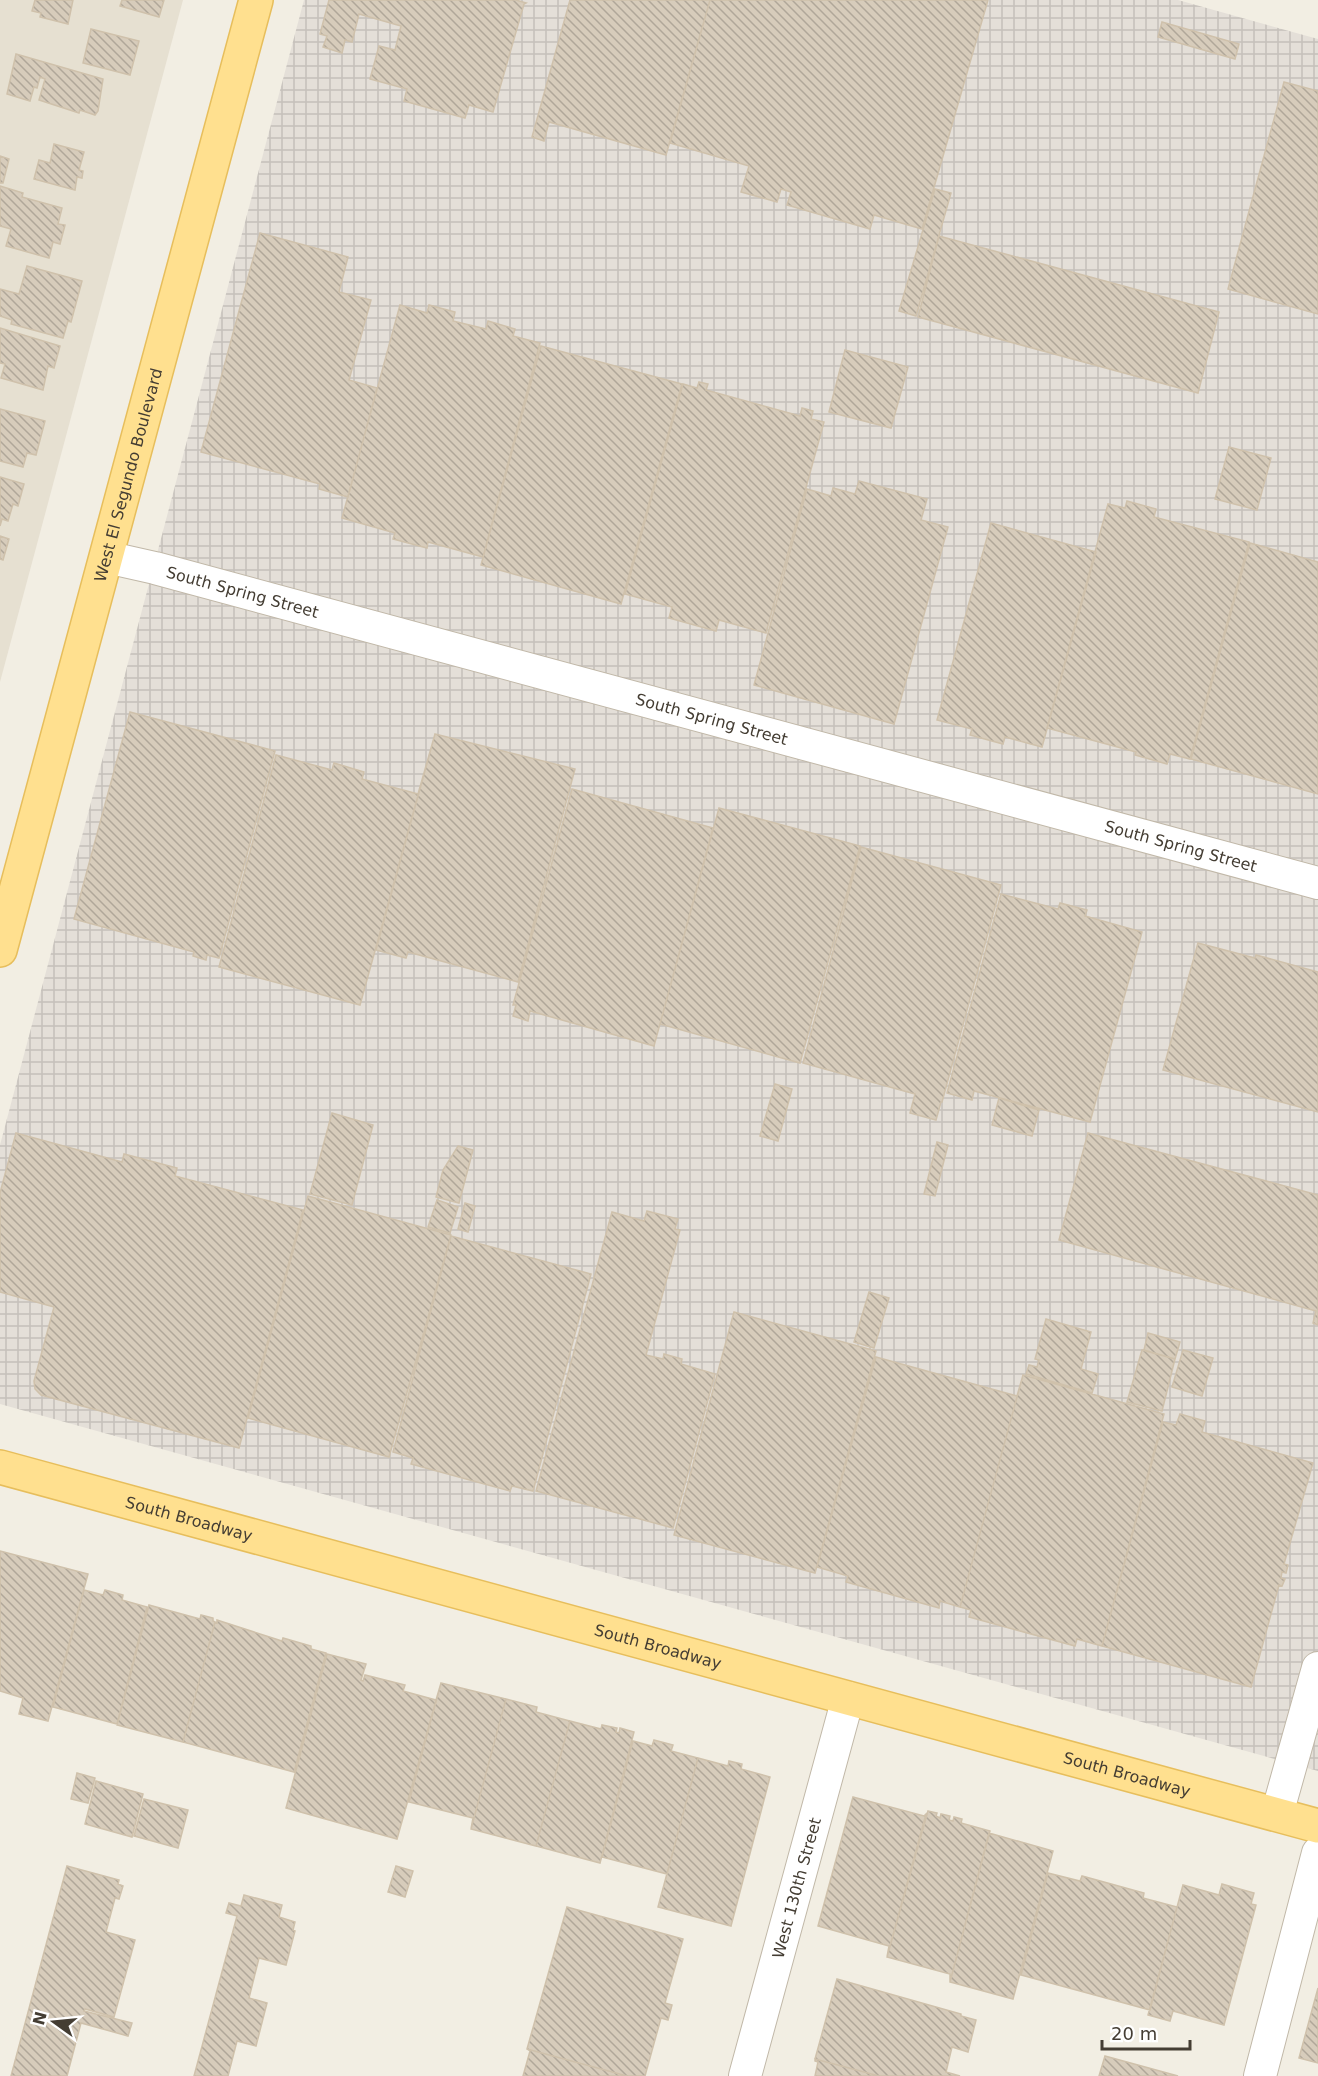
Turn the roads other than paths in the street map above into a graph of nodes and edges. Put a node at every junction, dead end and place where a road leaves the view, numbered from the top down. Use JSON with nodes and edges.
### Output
{"nodes":[{"id":1,"x":256,"y":0,"type":"edge"},
{"id":2,"x":106,"y":557,"type":"junction"},
{"id":3,"x":1318,"y":883,"type":"edge"},
{"id":4,"x":0,"y":950,"type":"edge"},
{"id":5,"x":0,"y":1467,"type":"edge"},
{"id":6,"x":1318,"y":1668,"type":"edge"},
{"id":7,"x":848,"y":1698,"type":"junction"},
{"id":8,"x":1277,"y":1814,"type":"junction"},
{"id":9,"x":1318,"y":1826,"type":"edge"},
{"id":10,"x":1318,"y":1853,"type":"edge"},
{"id":11,"x":745,"y":2076,"type":"edge"},
{"id":12,"x":1260,"y":2076,"type":"edge"}],
"edges":[{"from":1,"to":2,"type":"main road","name":"West El Segundo Boulevard"},
{"from":2,"to":3,"type":"street","name":"South Spring Street"},
{"from":2,"to":4,"type":"main road","name":"West El Segundo Boulevard"},
{"from":5,"to":7,"type":"main road","name":"South Broadway"},
{"from":6,"to":8,"type":"street"},
{"from":7,"to":8,"type":"main road","name":"South Broadway"},
{"from":7,"to":11,"type":"street","name":"West 130th Street"},
{"from":8,"to":9,"type":"main road","name":"South Broadway"},
{"from":10,"to":12,"type":"street"}]}
